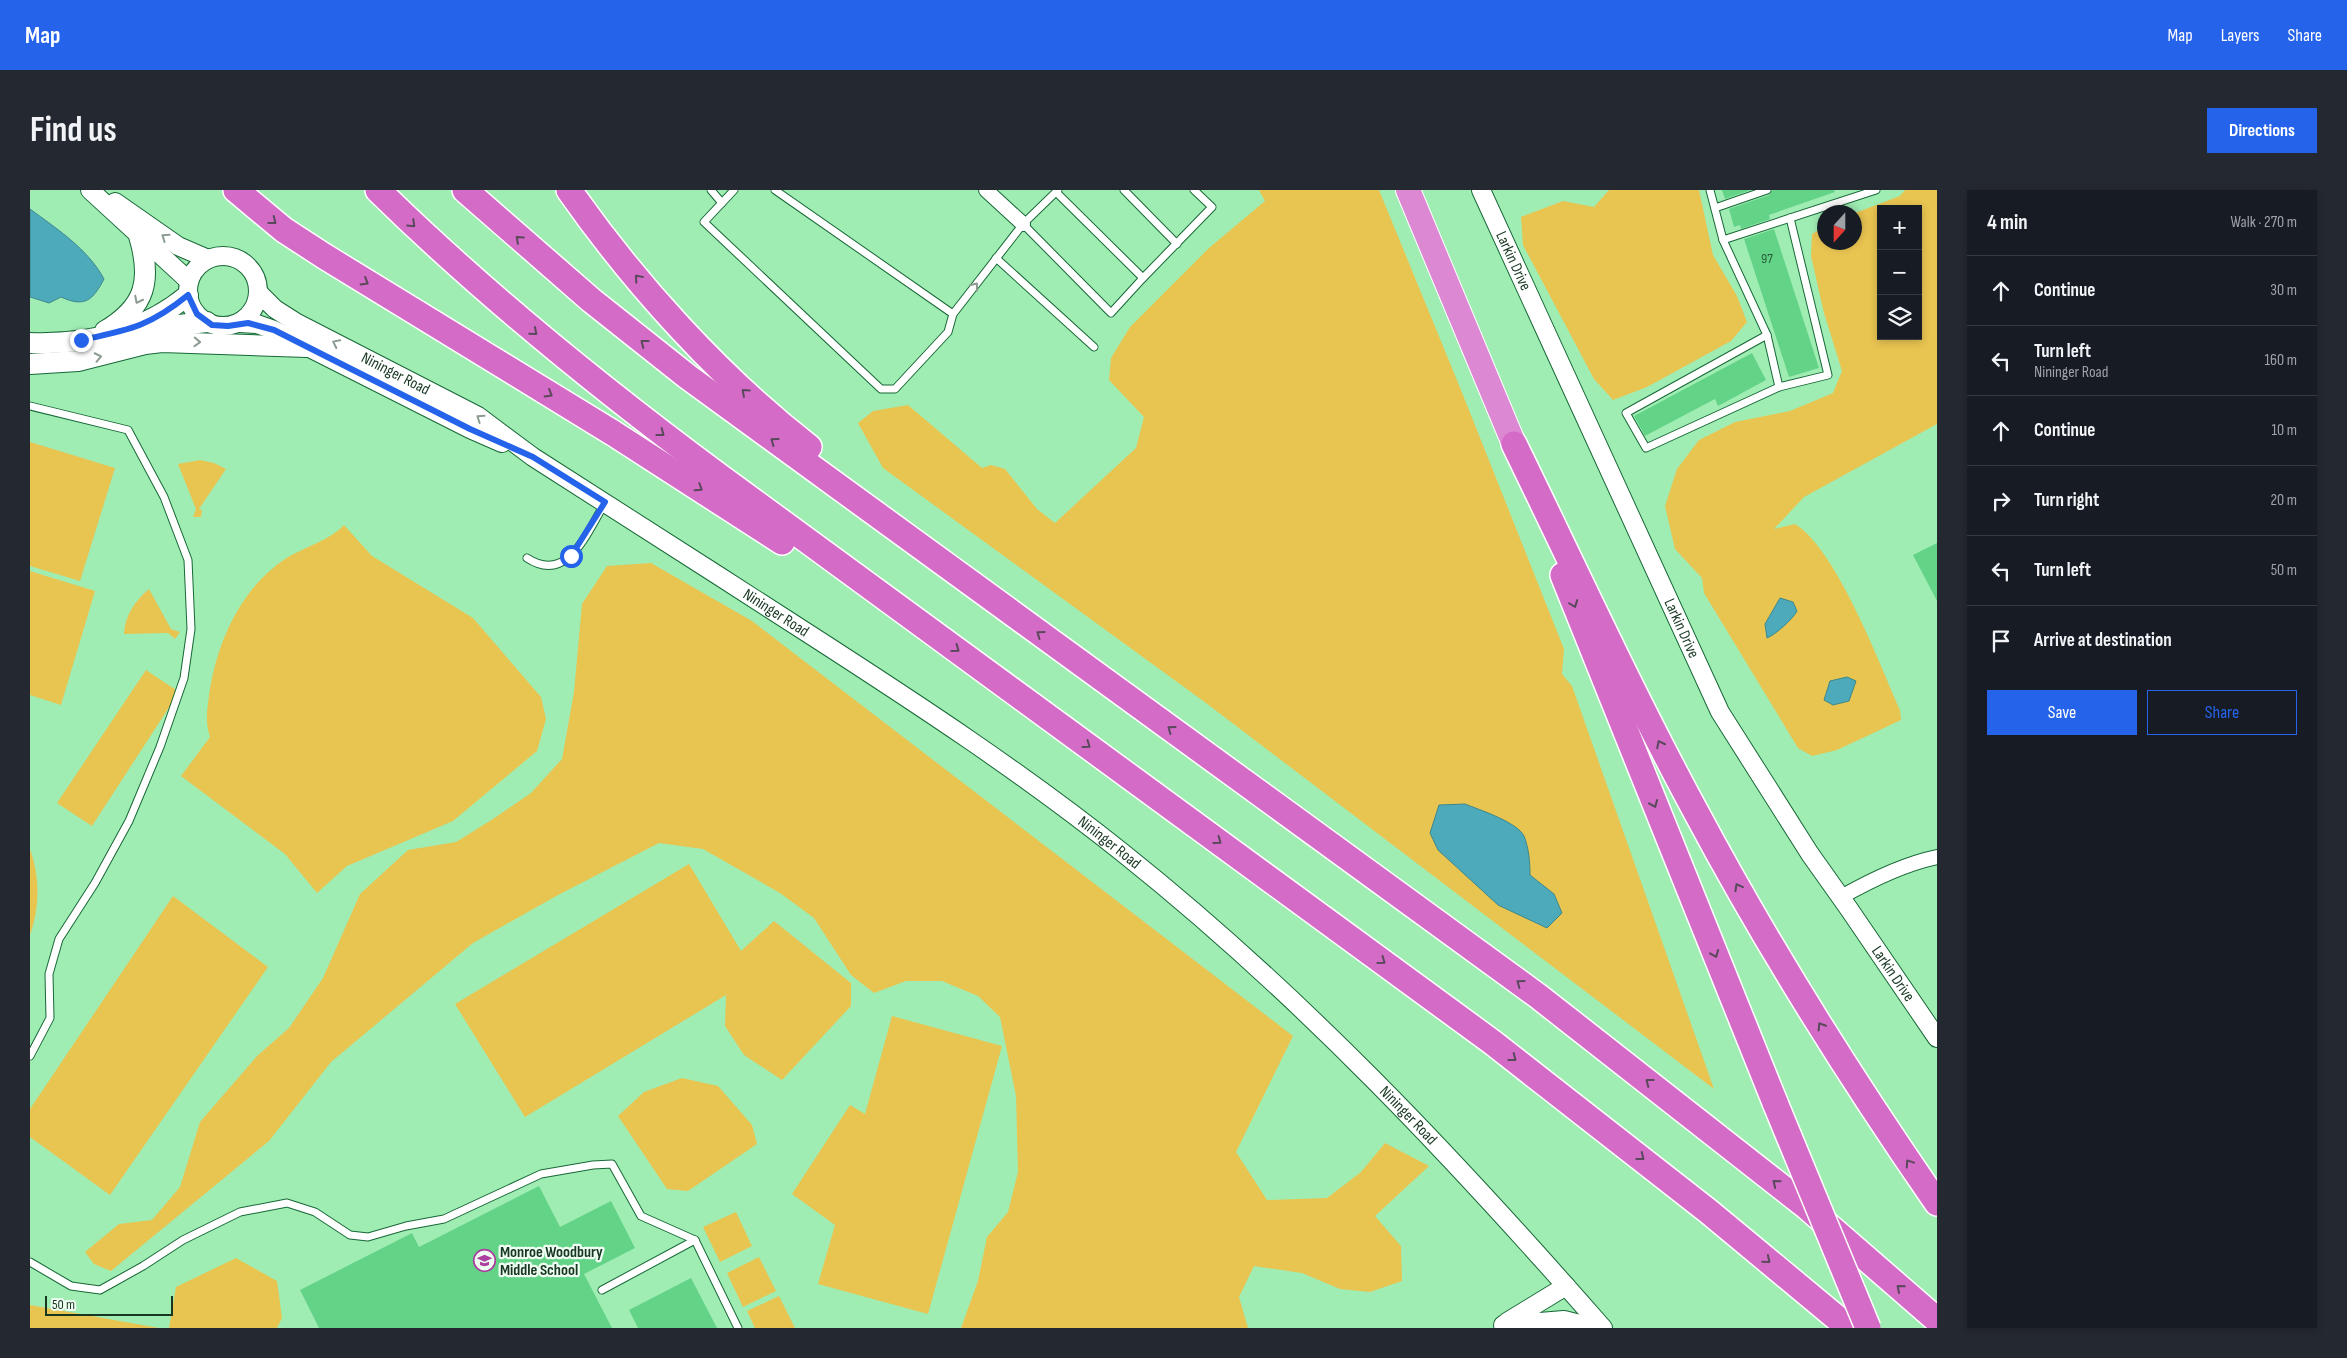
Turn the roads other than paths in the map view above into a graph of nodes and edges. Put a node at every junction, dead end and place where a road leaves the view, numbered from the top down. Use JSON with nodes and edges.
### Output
{"nodes":[{"id":1,"x":90,"y":190,"type":"edge"},
{"id":2,"x":97,"y":190,"type":"edge"},
{"id":3,"x":236,"y":190,"type":"edge"},
{"id":4,"x":378,"y":190,"type":"edge"},
{"id":5,"x":465,"y":190,"type":"edge"},
{"id":6,"x":569,"y":190,"type":"edge"},
{"id":7,"x":710,"y":190,"type":"edge"},
{"id":8,"x":734,"y":190,"type":"edge"},
{"id":9,"x":774,"y":190,"type":"edge"},
{"id":10,"x":986,"y":190,"type":"edge"},
{"id":11,"x":1124,"y":190,"type":"edge"},
{"id":12,"x":1194,"y":190,"type":"edge"},
{"id":13,"x":1408,"y":190,"type":"edge"},
{"id":14,"x":1481,"y":190,"type":"edge"},
{"id":15,"x":1710,"y":190,"type":"edge"},
{"id":16,"x":1767,"y":190,"type":"edge"},
{"id":17,"x":1876,"y":190,"type":"edge"},
{"id":18,"x":1057,"y":191,"type":"edge"},
{"id":19,"x":722,"y":203,"type":"junction"},
{"id":20,"x":1715,"y":208,"type":"junction"},
{"id":21,"x":1790,"y":218,"type":"junction"},
{"id":22,"x":1022,"y":224,"type":"junction"},
{"id":23,"x":139,"y":236,"type":"junction"},
{"id":24,"x":1723,"y":240,"type":"junction"},
{"id":25,"x":1177,"y":244,"type":"junction"},
{"id":26,"x":996,"y":258,"type":"junction"},
{"id":27,"x":208,"y":259,"type":"junction"},
{"id":28,"x":1143,"y":278,"type":"junction"},
{"id":29,"x":188,"y":288,"type":"junction"},
{"id":30,"x":258,"y":292,"type":"junction"},
{"id":31,"x":953,"y":314,"type":"junction"},
{"id":32,"x":206,"y":322,"type":"junction"},
{"id":33,"x":240,"y":323,"type":"junction"},
{"id":34,"x":1767,"y":335,"type":"junction"},
{"id":35,"x":96,"y":337,"type":"junction"},
{"id":36,"x":30,"y":342,"type":"edge"},
{"id":37,"x":307,"y":346,"type":"junction"},
{"id":38,"x":131,"y":347,"type":"junction"},
{"id":39,"x":1094,"y":347,"type":"dead end"},
{"id":40,"x":30,"y":364,"type":"edge"},
{"id":41,"x":1779,"y":387,"type":"junction"},
{"id":42,"x":30,"y":406,"type":"edge"},
{"id":43,"x":1514,"y":444,"type":"junction"},
{"id":44,"x":533,"y":457,"type":"junction"},
{"id":45,"x":605,"y":502,"type":"junction"},
{"id":46,"x":527,"y":558,"type":"dead end"},
{"id":47,"x":1012,"y":613,"type":"junction"},
{"id":48,"x":916,"y":620,"type":"junction"},
{"id":49,"x":1937,"y":857,"type":"edge"},
{"id":50,"x":1841,"y":897,"type":"junction"},
{"id":51,"x":1937,"y":1038,"type":"edge"},
{"id":52,"x":30,"y":1056,"type":"edge"},
{"id":53,"x":1937,"y":1203,"type":"edge"},
{"id":54,"x":695,"y":1240,"type":"junction"},
{"id":55,"x":30,"y":1262,"type":"edge"},
{"id":56,"x":1566,"y":1286,"type":"junction"},
{"id":57,"x":602,"y":1290,"type":"dead end"},
{"id":58,"x":1937,"y":1320,"type":"edge"},
{"id":59,"x":1500,"y":1326,"type":"edge"},
{"id":60,"x":738,"y":1328,"type":"edge"},
{"id":61,"x":1596,"y":1328,"type":"edge"},
{"id":62,"x":1603,"y":1328,"type":"edge"},
{"id":63,"x":1848,"y":1328,"type":"edge"},
{"id":64,"x":1868,"y":1328,"type":"edge"}],
"edges":[{"from":1,"to":23,"type":"street"},
{"from":27,"to":2,"type":"street","one_way":true},
{"from":3,"to":48,"type":"highway","one_way":true},
{"from":4,"to":48,"type":"highway","one_way":true},
{"from":47,"to":5,"type":"highway","one_way":true},
{"from":47,"to":6,"type":"highway","one_way":true},
{"from":7,"to":19,"type":"lane"},
{"from":8,"to":19,"type":"lane"},
{"from":9,"to":31,"type":"lane"},
{"from":10,"to":22,"type":"street"},
{"from":11,"to":25,"type":"lane"},
{"from":12,"to":25,"type":"lane"},
{"from":13,"to":43,"type":"highway"},
{"from":14,"to":50,"type":"street","name":"Larkin Drive"},
{"from":15,"to":20,"type":"lane"},
{"from":16,"to":20,"type":"lane"},
{"from":17,"to":21,"type":"lane"},
{"from":18,"to":22,"type":"lane"},
{"from":18,"to":28,"type":"lane"},
{"from":19,"to":31,"type":"lane"},
{"from":20,"to":24,"type":"lane"},
{"from":21,"to":24,"type":"lane"},
{"from":21,"to":41,"type":"lane"},
{"from":22,"to":26,"type":"lane"},
{"from":22,"to":28,"type":"lane"},
{"from":23,"to":29,"type":"street"},
{"from":23,"to":35,"type":"main road","one_way":true},
{"from":24,"to":34,"type":"lane"},
{"from":25,"to":28,"type":"lane"},
{"from":31,"to":26,"type":"lane","one_way":true},
{"from":26,"to":39,"type":"lane"},
{"from":27,"to":29,"type":"street"},
{"from":27,"to":30,"type":"street"},
{"from":29,"to":32,"type":"street"},
{"from":29,"to":35,"type":"main road"},
{"from":30,"to":33,"type":"street"},
{"from":44,"to":30,"type":"street","name":"Nininger Road","one_way":true},
{"from":32,"to":33,"type":"street"},
{"from":32,"to":38,"type":"main road"},
{"from":33,"to":37,"type":"street","name":"Nininger Road"},
{"from":34,"to":41,"type":"lane"},
{"from":34,"to":41,"type":"lane"},
{"from":35,"to":36,"type":"main road"},
{"from":38,"to":37,"type":"main road","one_way":true},
{"from":37,"to":44,"type":"street","name":"Nininger Road"},
{"from":40,"to":38,"type":"main road","one_way":true},
{"from":42,"to":52,"type":"lane"},
{"from":53,"to":43,"type":"highway","one_way":true},
{"from":43,"to":64,"type":"highway","one_way":true,"bridge":true},
{"from":44,"to":45,"type":"street","name":"Nininger Road"},
{"from":45,"to":46,"type":"lane"},
{"from":45,"to":56,"type":"street","name":"Nininger Road"},
{"from":58,"to":47,"type":"highway","one_way":true},
{"from":48,"to":63,"type":"highway","one_way":true},
{"from":49,"to":50,"type":"street"},
{"from":50,"to":51,"type":"street","name":"Larkin Drive"},
{"from":54,"to":55,"type":"lane"},
{"from":54,"to":57,"type":"lane"},
{"from":54,"to":60,"type":"lane"},
{"from":56,"to":59,"type":"street"},
{"from":56,"to":62,"type":"street","name":"Nininger Road"},
{"from":59,"to":61,"type":"street"}]}
